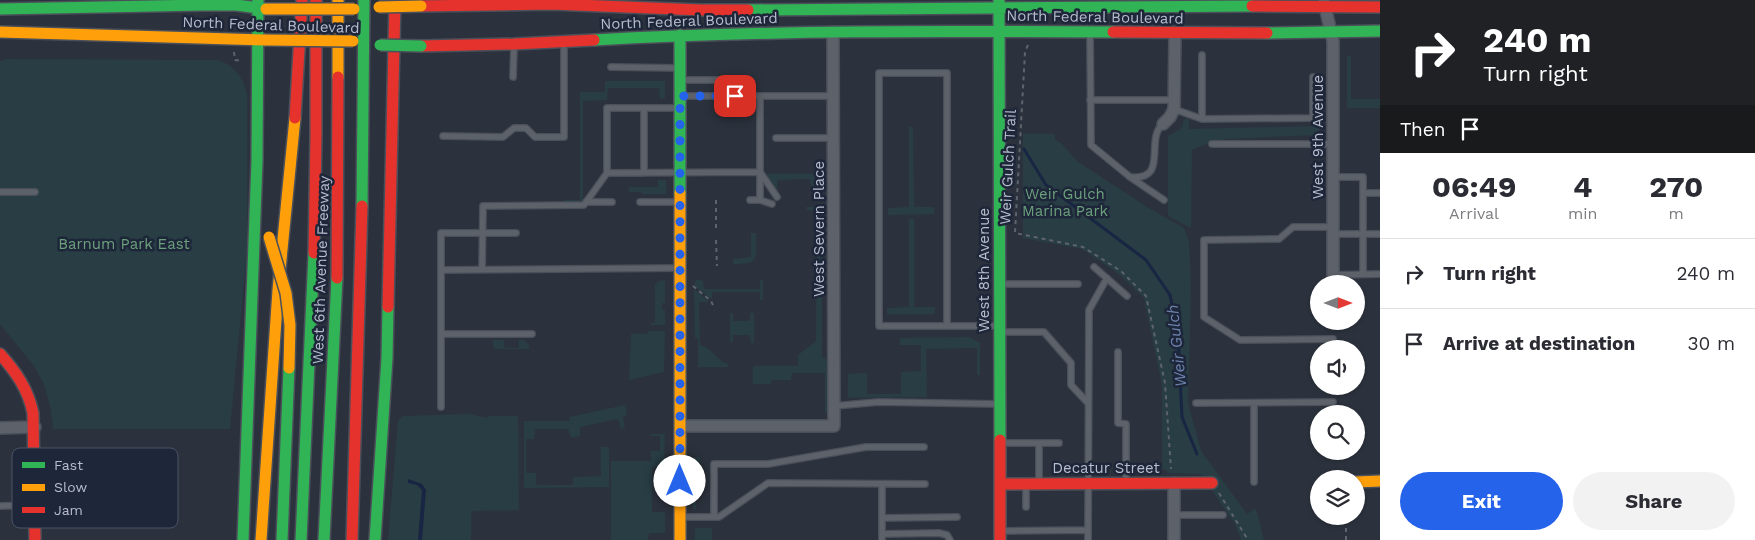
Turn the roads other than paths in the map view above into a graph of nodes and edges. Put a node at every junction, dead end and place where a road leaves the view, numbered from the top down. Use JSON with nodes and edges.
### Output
{"nodes":[{"id":1,"x":302,"y":0,"type":"edge"},
{"id":2,"x":316,"y":0,"type":"edge"},
{"id":3,"x":338,"y":0,"type":"edge"},
{"id":4,"x":395,"y":0,"type":"edge"},
{"id":5,"x":152,"y":2,"type":"edge"},
{"id":6,"x":1324,"y":3,"type":"edge"},
{"id":7,"x":364,"y":4,"type":"edge"},
{"id":8,"x":999,"y":4,"type":"edge"},
{"id":9,"x":1193,"y":4,"type":"edge"},
{"id":10,"x":261,"y":6,"type":"edge"},
{"id":11,"x":1380,"y":7,"type":"edge"},
{"id":12,"x":0,"y":9,"type":"edge"},
{"id":13,"x":701,"y":10,"type":"junction"},
{"id":14,"x":999,"y":31,"type":"junction"},
{"id":15,"x":1380,"y":31,"type":"edge"},
{"id":16,"x":833,"y":32,"type":"junction"},
{"id":17,"x":1090,"y":32,"type":"junction"},
{"id":18,"x":1175,"y":33,"type":"junction"},
{"id":19,"x":1331,"y":33,"type":"junction"},
{"id":20,"x":0,"y":34,"type":"edge"},
{"id":21,"x":680,"y":35,"type":"junction"},
{"id":22,"x":262,"y":40,"type":"junction"},
{"id":23,"x":564,"y":41,"type":"junction"},
{"id":24,"x":363,"y":43,"type":"junction"},
{"id":25,"x":514,"y":44,"type":"junction"},
{"id":26,"x":1202,"y":55,"type":"dead end"},
{"id":27,"x":611,"y":67,"type":"dead end"},
{"id":28,"x":680,"y":68,"type":"junction"},
{"id":29,"x":513,"y":77,"type":"dead end"},
{"id":30,"x":1313,"y":77,"type":"dead end"},
{"id":31,"x":680,"y":80,"type":"junction"},
{"id":32,"x":737,"y":80,"type":"dead end"},
{"id":33,"x":680,"y":96,"type":"junction"},
{"id":34,"x":760,"y":96,"type":"junction"},
{"id":35,"x":834,"y":96,"type":"junction"},
{"id":36,"x":1090,"y":100,"type":"junction"},
{"id":37,"x":1175,"y":104,"type":"junction"},
{"id":38,"x":644,"y":108,"type":"junction"},
{"id":39,"x":680,"y":108,"type":"junction"},
{"id":40,"x":1202,"y":119,"type":"junction"},
{"id":41,"x":1163,"y":124,"type":"joint"},
{"id":42,"x":443,"y":136,"type":"dead end"},
{"id":43,"x":776,"y":138,"type":"dead end"},
{"id":44,"x":834,"y":138,"type":"junction"},
{"id":45,"x":1212,"y":144,"type":"dead end"},
{"id":46,"x":1333,"y":144,"type":"junction"},
{"id":47,"x":257,"y":161,"type":"junction"},
{"id":48,"x":760,"y":172,"type":"junction"},
{"id":49,"x":607,"y":173,"type":"junction"},
{"id":50,"x":644,"y":173,"type":"junction"},
{"id":51,"x":680,"y":173,"type":"junction"},
{"id":52,"x":1130,"y":177,"type":"junction"},
{"id":53,"x":1333,"y":177,"type":"junction"},
{"id":54,"x":0,"y":192,"type":"edge"},
{"id":55,"x":35,"y":192,"type":"dead end"},
{"id":56,"x":1363,"y":193,"type":"junction"},
{"id":57,"x":1380,"y":193,"type":"edge"},
{"id":58,"x":777,"y":198,"type":"dead end"},
{"id":59,"x":750,"y":200,"type":"dead end"},
{"id":60,"x":760,"y":200,"type":"junction"},
{"id":61,"x":1164,"y":200,"type":"dead end"},
{"id":62,"x":586,"y":202,"type":"junction"},
{"id":63,"x":612,"y":202,"type":"dead end"},
{"id":64,"x":640,"y":202,"type":"dead end"},
{"id":65,"x":680,"y":202,"type":"junction"},
{"id":66,"x":772,"y":204,"type":"dead end"},
{"id":67,"x":1333,"y":231,"type":"junction"},
{"id":68,"x":483,"y":233,"type":"junction"},
{"id":69,"x":516,"y":233,"type":"dead end"},
{"id":70,"x":1363,"y":234,"type":"junction"},
{"id":71,"x":1380,"y":234,"type":"edge"},
{"id":72,"x":253,"y":264,"type":"junction"},
{"id":73,"x":1094,"y":267,"type":"dead end"},
{"id":74,"x":680,"y":268,"type":"junction"},
{"id":75,"x":482,"y":269,"type":"junction"},
{"id":76,"x":441,"y":270,"type":"junction"},
{"id":77,"x":1363,"y":274,"type":"junction"},
{"id":78,"x":1380,"y":274,"type":"edge"},
{"id":79,"x":1333,"y":275,"type":"joint"},
{"id":80,"x":1106,"y":278,"type":"junction"},
{"id":81,"x":999,"y":284,"type":"junction"},
{"id":82,"x":1078,"y":284,"type":"dead end"},
{"id":83,"x":1126,"y":296,"type":"dead end"},
{"id":84,"x":947,"y":326,"type":"junction"},
{"id":85,"x":999,"y":329,"type":"junction"},
{"id":86,"x":441,"y":334,"type":"junction"},
{"id":87,"x":532,"y":334,"type":"dead end"},
{"id":88,"x":1310,"y":340,"type":"edge"},
{"id":89,"x":1118,"y":352,"type":"dead end"},
{"id":90,"x":0,"y":354,"type":"edge"},
{"id":91,"x":1333,"y":402,"type":"dead end"},
{"id":92,"x":1088,"y":403,"type":"junction"},
{"id":93,"x":1196,"y":403,"type":"dead end"},
{"id":94,"x":1254,"y":403,"type":"junction"},
{"id":95,"x":999,"y":404,"type":"junction"},
{"id":96,"x":834,"y":406,"type":"junction"},
{"id":97,"x":441,"y":407,"type":"dead end"},
{"id":98,"x":680,"y":426,"type":"junction"},
{"id":99,"x":35,"y":427,"type":"junction"},
{"id":100,"x":0,"y":428,"type":"edge"},
{"id":101,"x":381,"y":434,"type":"junction"},
{"id":102,"x":1000,"y":443,"type":"junction"},
{"id":103,"x":1039,"y":443,"type":"junction"},
{"id":104,"x":1059,"y":444,"type":"dead end"},
{"id":105,"x":924,"y":447,"type":"dead end"},
{"id":106,"x":35,"y":448,"type":"edge"},
{"id":107,"x":1380,"y":481,"type":"edge"},
{"id":108,"x":234,"y":482,"type":"dead end"},
{"id":109,"x":1254,"y":482,"type":"dead end"},
{"id":110,"x":1365,"y":482,"type":"edge"},
{"id":111,"x":1126,"y":483,"type":"junction"},
{"id":112,"x":1174,"y":483,"type":"junction"},
{"id":113,"x":1212,"y":483,"type":"dead end"},
{"id":114,"x":882,"y":484,"type":"junction"},
{"id":115,"x":925,"y":484,"type":"dead end"},
{"id":116,"x":1000,"y":484,"type":"junction"},
{"id":117,"x":1026,"y":484,"type":"junction"},
{"id":118,"x":1039,"y":484,"type":"junction"},
{"id":119,"x":1088,"y":484,"type":"junction"},
{"id":120,"x":1026,"y":506,"type":"dead end"},
{"id":121,"x":1174,"y":515,"type":"junction"},
{"id":122,"x":1223,"y":515,"type":"dead end"},
{"id":123,"x":680,"y":517,"type":"junction"},
{"id":124,"x":714,"y":517,"type":"junction"},
{"id":125,"x":957,"y":517,"type":"dead end"},
{"id":126,"x":882,"y":518,"type":"junction"},
{"id":127,"x":1088,"y":530,"type":"junction"},
{"id":128,"x":1000,"y":535,"type":"edge"},
{"id":129,"x":882,"y":537,"type":"edge"},
{"id":130,"x":243,"y":540,"type":"edge"},
{"id":131,"x":261,"y":540,"type":"edge"},
{"id":132,"x":282,"y":540,"type":"edge"},
{"id":133,"x":301,"y":540,"type":"edge"},
{"id":134,"x":324,"y":540,"type":"edge"},
{"id":135,"x":352,"y":540,"type":"edge"},
{"id":136,"x":366,"y":540,"type":"edge"},
{"id":137,"x":375,"y":540,"type":"edge"},
{"id":138,"x":680,"y":540,"type":"edge"},
{"id":139,"x":950,"y":540,"type":"edge"},
{"id":140,"x":1088,"y":540,"type":"edge"},
{"id":141,"x":1174,"y":540,"type":"edge"}],
"edges":[{"from":1,"to":131,"type":"main road"},
{"from":2,"to":133,"type":"main road","name":"West 6th Avenue Freeway"},
{"from":3,"to":134,"type":"main road","name":"West 6th Avenue Freeway"},
{"from":4,"to":101,"type":"main road"},
{"from":5,"to":10,"type":"main road","name":"North Federal Boulevard"},
{"from":5,"to":12,"type":"main road","name":"North Federal Boulevard"},
{"from":6,"to":9,"type":"main road","name":"North Federal Boulevard"},
{"from":6,"to":11,"type":"main road","name":"North Federal Boulevard"},
{"from":6,"to":19,"type":"street","name":"West 9th Avenue"},
{"from":7,"to":10,"type":"main road","name":"North Federal Boulevard","bridge":true},
{"from":7,"to":13,"type":"main road","name":"North Federal Boulevard","bridge":true},
{"from":7,"to":24,"type":"main road"},
{"from":8,"to":9,"type":"main road","name":"North Federal Boulevard"},
{"from":8,"to":13,"type":"main road","name":"North Federal Boulevard"},
{"from":8,"to":14,"type":"main road","name":"West 8th Avenue"},
{"from":10,"to":22,"type":"main road"},
{"from":13,"to":21,"type":"main road"},
{"from":14,"to":16,"type":"main road","name":"North Federal Boulevard"},
{"from":14,"to":17,"type":"main road","name":"North Federal Boulevard"},
{"from":14,"to":81,"type":"main road","name":"West 8th Avenue"},
{"from":15,"to":19,"type":"main road","name":"North Federal Boulevard"},
{"from":16,"to":21,"type":"main road","name":"North Federal Boulevard"},
{"from":16,"to":35,"type":"street","name":"West Severn Place"},
{"from":17,"to":18,"type":"main road","name":"North Federal Boulevard"},
{"from":17,"to":36,"type":"lane"},
{"from":18,"to":19,"type":"main road","name":"North Federal Boulevard"},
{"from":18,"to":37,"type":"street"},
{"from":19,"to":46,"type":"street","name":"West 9th Avenue"},
{"from":20,"to":22,"type":"main road","name":"North Federal Boulevard"},
{"from":21,"to":23,"type":"main road","name":"North Federal Boulevard"},
{"from":21,"to":28,"type":"main road"},
{"from":22,"to":24,"type":"main road","name":"North Federal Boulevard","bridge":true},
{"from":22,"to":47,"type":"main road"},
{"from":23,"to":25,"type":"main road","name":"North Federal Boulevard"},
{"from":23,"to":42,"type":"lane"},
{"from":24,"to":25,"type":"main road","name":"North Federal Boulevard","bridge":true},
{"from":24,"to":135,"type":"main road"},
{"from":25,"to":29,"type":"lane"},
{"from":26,"to":40,"type":"lane"},
{"from":27,"to":28,"type":"lane"},
{"from":28,"to":31,"type":"main road"},
{"from":30,"to":40,"type":"lane"},
{"from":31,"to":32,"type":"lane"},
{"from":31,"to":33,"type":"main road"},
{"from":33,"to":34,"type":"lane"},
{"from":33,"to":39,"type":"main road"},
{"from":34,"to":35,"type":"lane"},
{"from":34,"to":48,"type":"lane"},
{"from":35,"to":44,"type":"street","name":"West Severn Place"},
{"from":36,"to":37,"type":"lane"},
{"from":36,"to":52,"type":"lane"},
{"from":37,"to":40,"type":"lane"},
{"from":37,"to":41,"type":"street"},
{"from":38,"to":39,"type":"lane"},
{"from":38,"to":49,"type":"lane"},
{"from":38,"to":50,"type":"lane"},
{"from":39,"to":51,"type":"main road"},
{"from":41,"to":52,"type":"lane"},
{"from":43,"to":44,"type":"lane"},
{"from":44,"to":96,"type":"street","name":"West Severn Place"},
{"from":45,"to":46,"type":"lane"},
{"from":46,"to":53,"type":"street","name":"West 9th Avenue"},
{"from":47,"to":72,"type":"main road"},
{"from":47,"to":132,"type":"main road","bridge":true},
{"from":48,"to":51,"type":"lane"},
{"from":48,"to":58,"type":"lane"},
{"from":48,"to":60,"type":"lane"},
{"from":49,"to":50,"type":"lane"},
{"from":49,"to":62,"type":"lane"},
{"from":50,"to":51,"type":"lane"},
{"from":51,"to":65,"type":"main road"},
{"from":52,"to":61,"type":"lane"},
{"from":53,"to":56,"type":"lane"},
{"from":53,"to":67,"type":"street","name":"West 9th Avenue"},
{"from":54,"to":55,"type":"lane"},
{"from":56,"to":57,"type":"lane"},
{"from":56,"to":70,"type":"lane"},
{"from":59,"to":60,"type":"lane"},
{"from":60,"to":66,"type":"lane"},
{"from":62,"to":63,"type":"lane"},
{"from":62,"to":68,"type":"lane"},
{"from":64,"to":65,"type":"lane"},
{"from":65,"to":74,"type":"main road"},
{"from":67,"to":70,"type":"lane"},
{"from":67,"to":79,"type":"street","name":"West 9th Avenue"},
{"from":67,"to":88,"type":"lane"},
{"from":68,"to":69,"type":"lane"},
{"from":68,"to":75,"type":"lane"},
{"from":68,"to":76,"type":"lane"},
{"from":70,"to":71,"type":"lane"},
{"from":70,"to":77,"type":"lane"},
{"from":72,"to":108,"type":"main road"},
{"from":72,"to":130,"type":"main road"},
{"from":73,"to":80,"type":"lane"},
{"from":74,"to":75,"type":"lane"},
{"from":74,"to":98,"type":"main road"},
{"from":75,"to":76,"type":"lane"},
{"from":76,"to":86,"type":"lane"},
{"from":77,"to":78,"type":"lane"},
{"from":77,"to":79,"type":"lane"},
{"from":80,"to":83,"type":"lane"},
{"from":80,"to":92,"type":"lane"},
{"from":81,"to":82,"type":"lane"},
{"from":81,"to":85,"type":"main road","name":"West 8th Avenue"},
{"from":84,"to":84,"type":"lane"},
{"from":84,"to":85,"type":"lane"},
{"from":85,"to":92,"type":"lane"},
{"from":85,"to":95,"type":"main road","name":"West 8th Avenue"},
{"from":86,"to":87,"type":"lane"},
{"from":86,"to":97,"type":"lane"},
{"from":89,"to":111,"type":"lane"},
{"from":90,"to":99,"type":"main road"},
{"from":91,"to":94,"type":"lane"},
{"from":92,"to":119,"type":"lane"},
{"from":93,"to":94,"type":"lane"},
{"from":94,"to":109,"type":"lane"},
{"from":95,"to":96,"type":"lane"},
{"from":95,"to":102,"type":"main road","name":"West 8th Avenue"},
{"from":96,"to":98,"type":"street","name":"West Severn Place"},
{"from":98,"to":123,"type":"main road"},
{"from":99,"to":100,"type":"street"},
{"from":99,"to":106,"type":"main road"},
{"from":101,"to":136,"type":"main road"},
{"from":101,"to":137,"type":"main road"},
{"from":102,"to":103,"type":"lane"},
{"from":102,"to":116,"type":"main road","name":"West 8th Avenue"},
{"from":103,"to":104,"type":"lane"},
{"from":103,"to":118,"type":"lane"},
{"from":105,"to":124,"type":"lane"},
{"from":107,"to":110,"type":"main road"},
{"from":111,"to":112,"type":"main road","name":"Decatur Street"},
{"from":111,"to":119,"type":"main road","name":"Decatur Street"},
{"from":112,"to":113,"type":"main road","name":"Decatur Street"},
{"from":112,"to":121,"type":"street"},
{"from":114,"to":115,"type":"lane"},
{"from":114,"to":124,"type":"lane"},
{"from":114,"to":126,"type":"lane"},
{"from":116,"to":117,"type":"main road","name":"Decatur Street"},
{"from":116,"to":128,"type":"main road","name":"West 8th Avenue"},
{"from":117,"to":118,"type":"main road","name":"Decatur Street"},
{"from":117,"to":120,"type":"lane"},
{"from":118,"to":119,"type":"main road","name":"Decatur Street"},
{"from":119,"to":127,"type":"lane"},
{"from":121,"to":122,"type":"lane"},
{"from":121,"to":141,"type":"street"},
{"from":123,"to":124,"type":"lane"},
{"from":123,"to":138,"type":"main road"},
{"from":125,"to":126,"type":"lane"},
{"from":126,"to":129,"type":"lane"},
{"from":127,"to":128,"type":"lane"},
{"from":127,"to":140,"type":"lane"},
{"from":129,"to":139,"type":"lane"}]}
